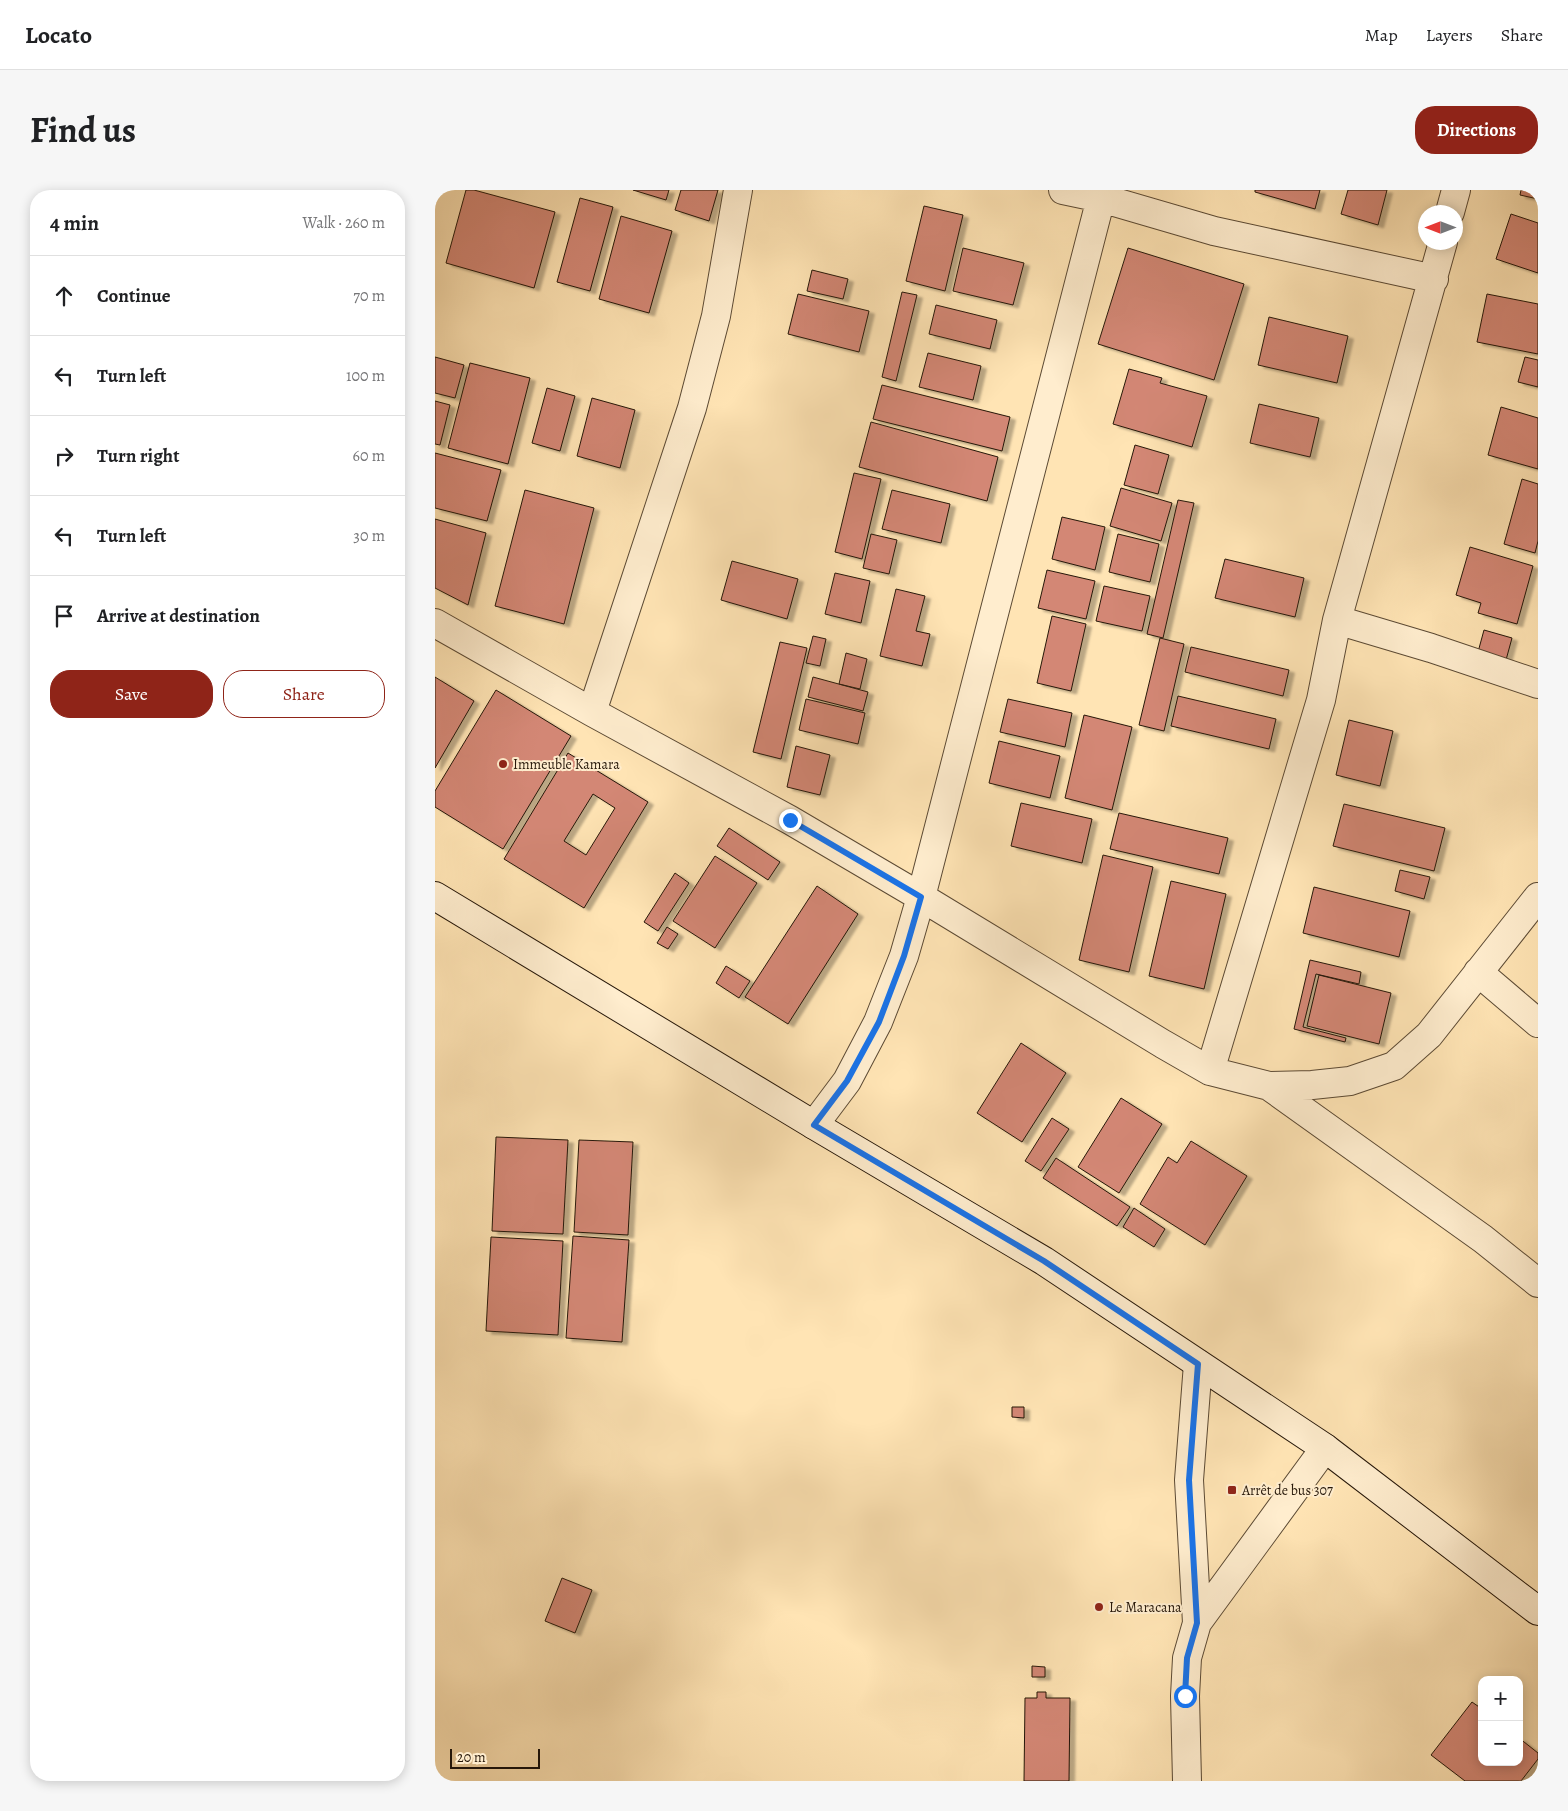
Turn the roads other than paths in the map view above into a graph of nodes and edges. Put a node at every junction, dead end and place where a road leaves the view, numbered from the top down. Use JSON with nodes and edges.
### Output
{"nodes":[{"id":1,"x":738,"y":190,"type":"edge"},
{"id":2,"x":1063,"y":190,"type":"edge"},
{"id":3,"x":1455,"y":190,"type":"edge"},
{"id":4,"x":1101,"y":198,"type":"junction"},
{"id":5,"x":1452,"y":205,"type":"edge"},
{"id":6,"x":1441,"y":250,"type":"edge"},
{"id":7,"x":1434,"y":279,"type":"junction"},
{"id":8,"x":1337,"y":620,"type":"junction"},
{"id":9,"x":435,"y":623,"type":"edge"},
{"id":10,"x":1538,"y":684,"type":"edge"},
{"id":11,"x":591,"y":712,"type":"junction"},
{"id":12,"x":435,"y":896,"type":"edge"},
{"id":13,"x":921,"y":897,"type":"junction"},
{"id":14,"x":1538,"y":897,"type":"edge"},
{"id":15,"x":1478,"y":972,"type":"junction"},
{"id":16,"x":1538,"y":1023,"type":"edge"},
{"id":17,"x":1210,"y":1071,"type":"junction"},
{"id":18,"x":1269,"y":1086,"type":"junction"},
{"id":19,"x":814,"y":1125,"type":"junction"},
{"id":20,"x":1538,"y":1282,"type":"edge"},
{"id":21,"x":1198,"y":1364,"type":"junction"},
{"id":22,"x":1325,"y":1448,"type":"junction"},
{"id":23,"x":1538,"y":1611,"type":"edge"},
{"id":24,"x":1197,"y":1623,"type":"junction"},
{"id":25,"x":1187,"y":1781,"type":"edge"}],
"edges":[{"from":1,"to":11,"type":"street"},
{"from":2,"to":4,"type":"street"},
{"from":3,"to":5,"type":"street"},
{"from":4,"to":7,"type":"street"},
{"from":4,"to":13,"type":"street"},
{"from":6,"to":7,"type":"street"},
{"from":7,"to":8,"type":"street"},
{"from":8,"to":10,"type":"street"},
{"from":8,"to":17,"type":"street"},
{"from":9,"to":11,"type":"street"},
{"from":11,"to":13,"type":"street"},
{"from":12,"to":19,"type":"street"},
{"from":13,"to":17,"type":"street"},
{"from":13,"to":19,"type":"street"},
{"from":14,"to":15,"type":"street"},
{"from":15,"to":16,"type":"street"},
{"from":15,"to":18,"type":"street"},
{"from":17,"to":18,"type":"street"},
{"from":18,"to":20,"type":"street"},
{"from":19,"to":21,"type":"street"},
{"from":21,"to":22,"type":"street"},
{"from":21,"to":24,"type":"street"},
{"from":22,"to":23,"type":"street"},
{"from":22,"to":24,"type":"street"},
{"from":24,"to":25,"type":"street"}]}
